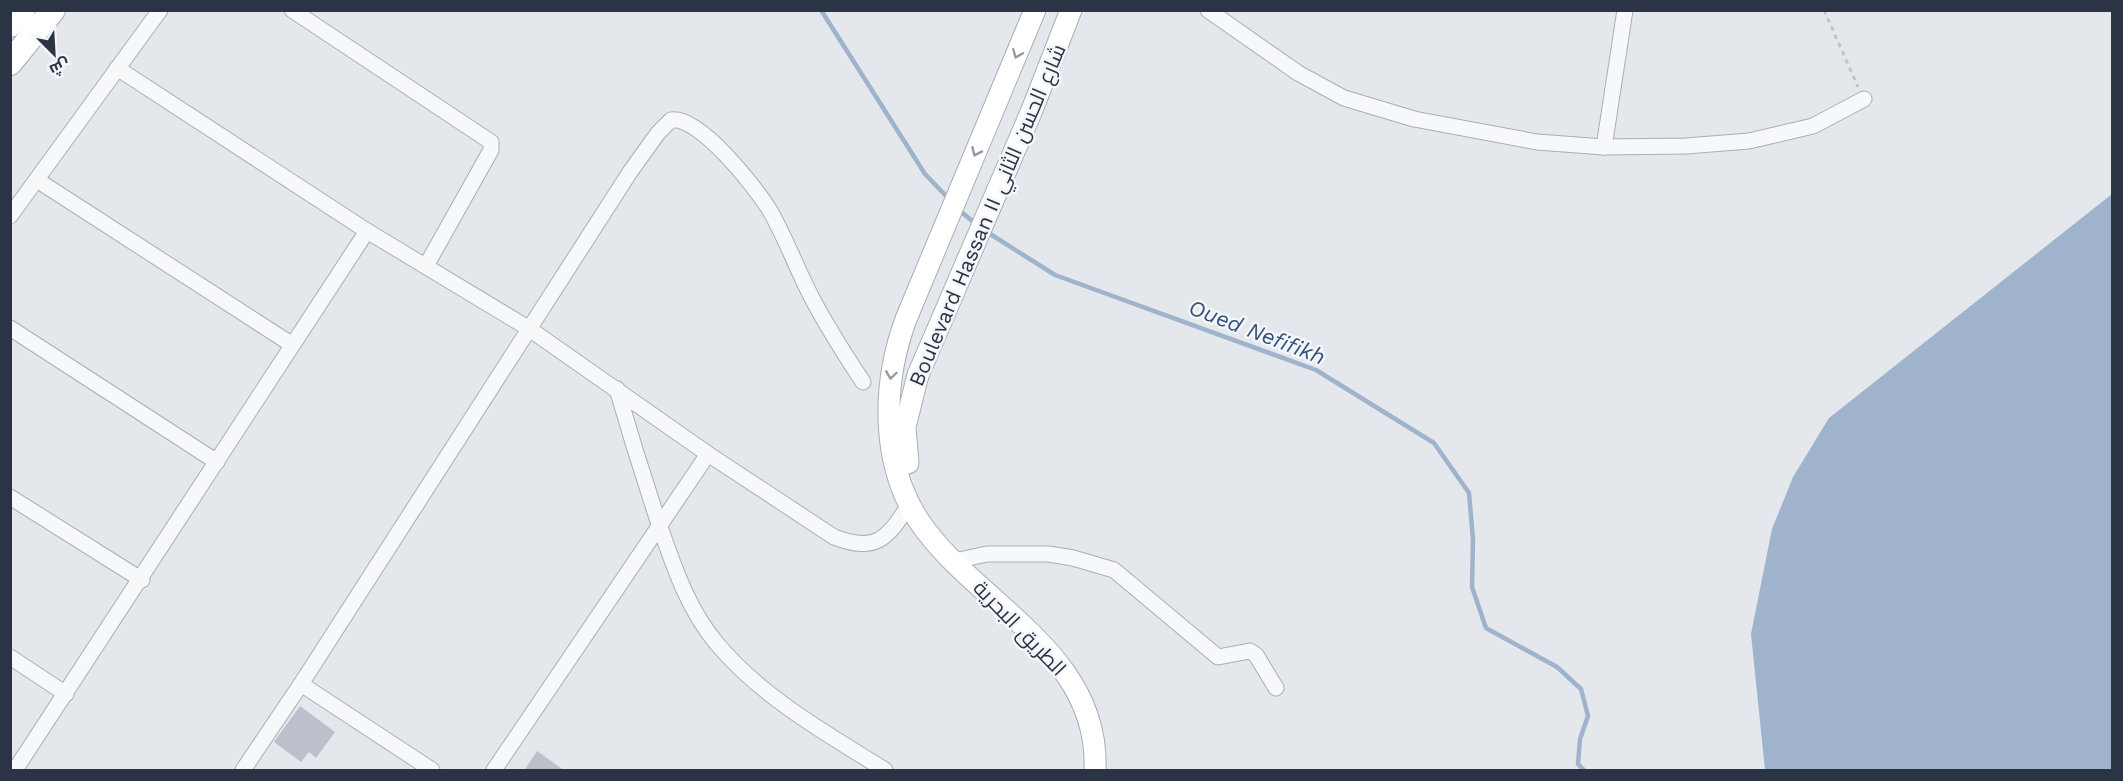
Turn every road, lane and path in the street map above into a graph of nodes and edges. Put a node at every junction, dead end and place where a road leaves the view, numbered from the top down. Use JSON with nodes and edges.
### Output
{"nodes":[{"id":1,"x":23,"y":10,"type":"edge"},
{"id":2,"x":53,"y":10,"type":"edge"},
{"id":3,"x":160,"y":10,"type":"edge"},
{"id":4,"x":292,"y":10,"type":"edge"},
{"id":5,"x":1035,"y":10,"type":"edge"},
{"id":6,"x":1071,"y":10,"type":"edge"},
{"id":7,"x":1208,"y":10,"type":"edge"},
{"id":8,"x":1625,"y":10,"type":"edge"},
{"id":9,"x":1824,"y":10,"type":"edge"},
{"id":10,"x":10,"y":25,"type":"edge"},
{"id":11,"x":10,"y":63,"type":"edge"},
{"id":12,"x":117,"y":68,"type":"junction"},
{"id":13,"x":1864,"y":99,"type":"joint"},
{"id":14,"x":1604,"y":147,"type":"junction"},
{"id":15,"x":36,"y":180,"type":"junction"},
{"id":16,"x":10,"y":216,"type":"edge"},
{"id":17,"x":367,"y":231,"type":"junction"},
{"id":18,"x":426,"y":266,"type":"junction"},
{"id":19,"x":10,"y":328,"type":"edge"},
{"id":20,"x":528,"y":328,"type":"junction"},
{"id":21,"x":291,"y":344,"type":"junction"},
{"id":22,"x":863,"y":382,"type":"dead end"},
{"id":23,"x":617,"y":389,"type":"junction"},
{"id":24,"x":708,"y":454,"type":"junction"},
{"id":25,"x":217,"y":462,"type":"junction"},
{"id":26,"x":10,"y":497,"type":"edge"},
{"id":27,"x":909,"y":505,"type":"junction"},
{"id":28,"x":660,"y":526,"type":"junction"},
{"id":29,"x":954,"y":561,"type":"junction"},
{"id":30,"x":142,"y":580,"type":"junction"},
{"id":31,"x":10,"y":657,"type":"edge"},
{"id":32,"x":301,"y":684,"type":"junction"},
{"id":33,"x":1276,"y":688,"type":"dead end"},
{"id":34,"x":66,"y":694,"type":"junction"},
{"id":35,"x":15,"y":771,"type":"edge"},
{"id":36,"x":243,"y":771,"type":"edge"},
{"id":37,"x":432,"y":771,"type":"edge"},
{"id":38,"x":494,"y":771,"type":"edge"},
{"id":39,"x":885,"y":771,"type":"edge"},
{"id":40,"x":1095,"y":771,"type":"edge"}],
"edges":[{"from":1,"to":10,"type":"main road"},
{"from":2,"to":11,"type":"main road"},
{"from":3,"to":12,"type":"street"},
{"from":4,"to":18,"type":"street"},
{"from":5,"to":27,"type":"main road","name":"Boulevard Hassan II شارع الحسن الثاني","one_way":true},
{"from":6,"to":27,"type":"main road","name":"Boulevard Hassan II شارع الحسن الثاني"},
{"from":7,"to":14,"type":"street"},
{"from":8,"to":14,"type":"street"},
{"from":9,"to":13,"type":"path"},
{"from":12,"to":15,"type":"street"},
{"from":12,"to":17,"type":"street"},
{"from":13,"to":14,"type":"street"},
{"from":15,"to":16,"type":"street"},
{"from":15,"to":21,"type":"street"},
{"from":17,"to":18,"type":"street"},
{"from":17,"to":21,"type":"street"},
{"from":18,"to":20,"type":"street"},
{"from":19,"to":25,"type":"street"},
{"from":20,"to":22,"type":"street"},
{"from":20,"to":23,"type":"street"},
{"from":20,"to":32,"type":"street"},
{"from":21,"to":25,"type":"street"},
{"from":23,"to":24,"type":"street"},
{"from":23,"to":28,"type":"street"},
{"from":24,"to":27,"type":"street"},
{"from":24,"to":28,"type":"street"},
{"from":25,"to":30,"type":"street"},
{"from":26,"to":30,"type":"street"},
{"from":27,"to":29,"type":"main road","name":"الطريق البحرية"},
{"from":28,"to":38,"type":"street"},
{"from":28,"to":39,"type":"street"},
{"from":29,"to":33,"type":"street"},
{"from":29,"to":40,"type":"main road","name":"الطريق البحرية"},
{"from":30,"to":34,"type":"street"},
{"from":31,"to":34,"type":"street"},
{"from":32,"to":36,"type":"street"},
{"from":32,"to":37,"type":"street"},
{"from":34,"to":35,"type":"street"}]}
